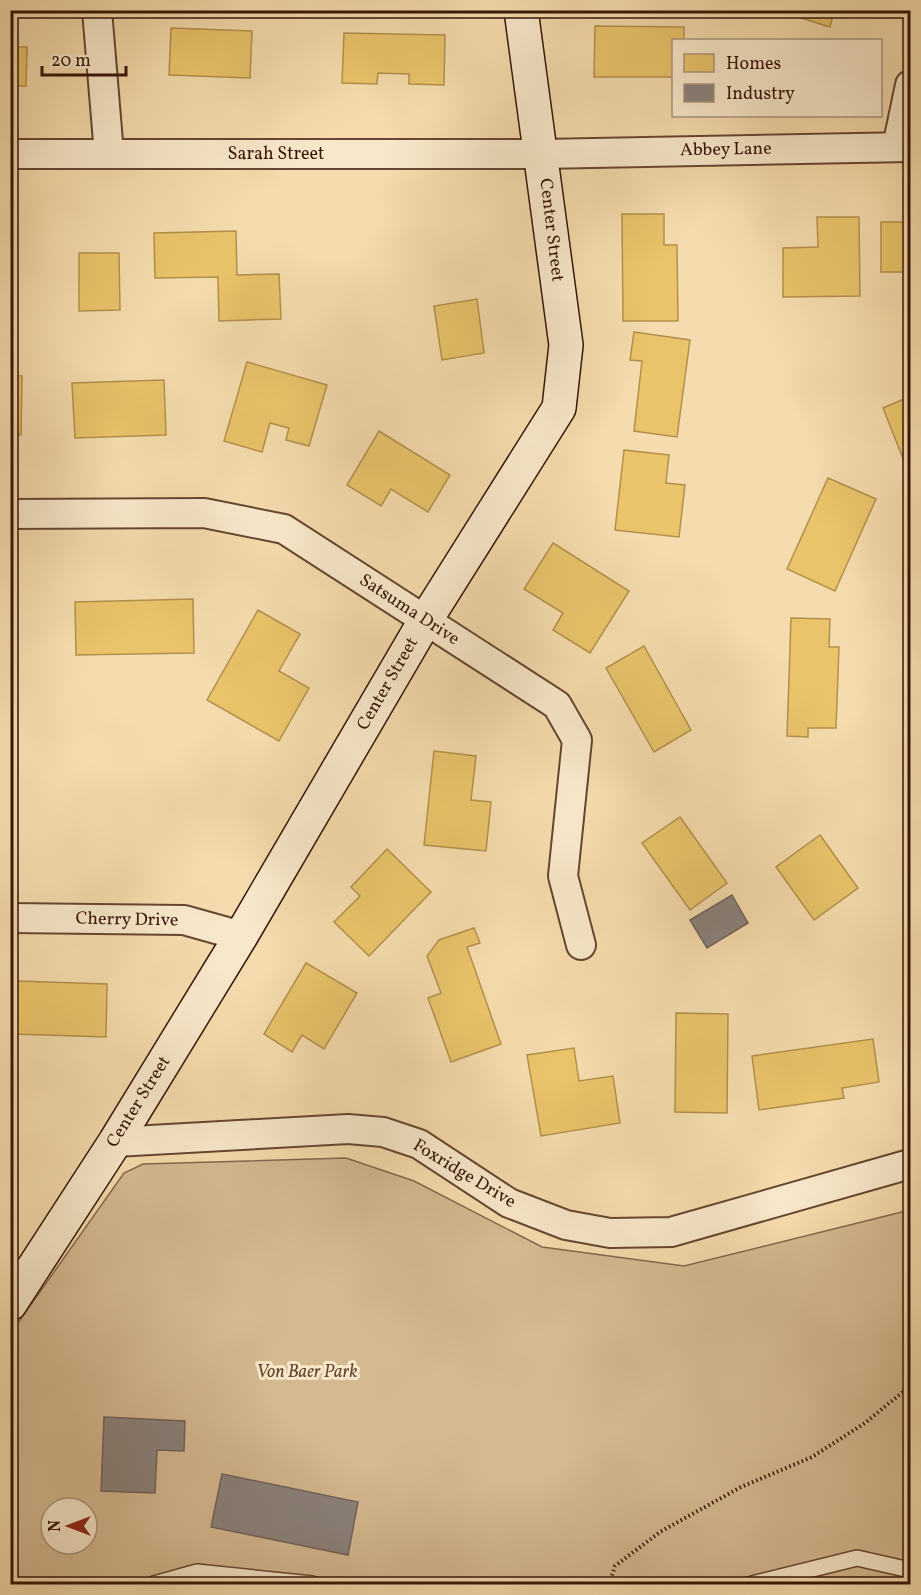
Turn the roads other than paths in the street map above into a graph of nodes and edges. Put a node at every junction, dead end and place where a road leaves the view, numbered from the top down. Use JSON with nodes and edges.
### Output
{"nodes":[{"id":1,"x":97,"y":10,"type":"edge"},
{"id":2,"x":521,"y":10,"type":"edge"},
{"id":3,"x":910,"y":85,"type":"edge"},
{"id":4,"x":904,"y":147,"type":"edge"},
{"id":5,"x":10,"y":154,"type":"edge"},
{"id":6,"x":109,"y":154,"type":"junction"},
{"id":7,"x":541,"y":154,"type":"junction"},
{"id":8,"x":10,"y":514,"type":"edge"},
{"id":9,"x":425,"y":621,"type":"junction"},
{"id":10,"x":10,"y":918,"type":"edge"},
{"id":11,"x":241,"y":936,"type":"junction"},
{"id":12,"x":581,"y":945,"type":"dead end"},
{"id":13,"x":115,"y":1142,"type":"junction"},
{"id":14,"x":910,"y":1164,"type":"edge"},
{"id":15,"x":10,"y":1304,"type":"edge"},
{"id":16,"x":903,"y":1568,"type":"edge"},
{"id":17,"x":154,"y":1584,"type":"edge"},
{"id":18,"x":312,"y":1584,"type":"edge"},
{"id":19,"x":752,"y":1584,"type":"edge"}],
"edges":[{"from":1,"to":6,"type":"street"},
{"from":2,"to":7,"type":"street","name":"Center Street"},
{"from":3,"to":4,"type":"street"},
{"from":4,"to":7,"type":"street","name":"Abbey Lane"},
{"from":5,"to":6,"type":"street","name":"Sarah Street"},
{"from":6,"to":7,"type":"street","name":"Sarah Street"},
{"from":7,"to":9,"type":"street","name":"Center Street"},
{"from":8,"to":9,"type":"street","name":"Satsuma Drive"},
{"from":9,"to":11,"type":"street","name":"Center Street"},
{"from":9,"to":12,"type":"street","name":"Satsuma Drive"},
{"from":10,"to":11,"type":"street","name":"Cherry Drive"},
{"from":11,"to":13,"type":"street","name":"Center Street"},
{"from":13,"to":14,"type":"street","name":"Foxridge Drive"},
{"from":13,"to":15,"type":"street","name":"Center Street"},
{"from":16,"to":19,"type":"lane"},
{"from":17,"to":18,"type":"lane"}]}
